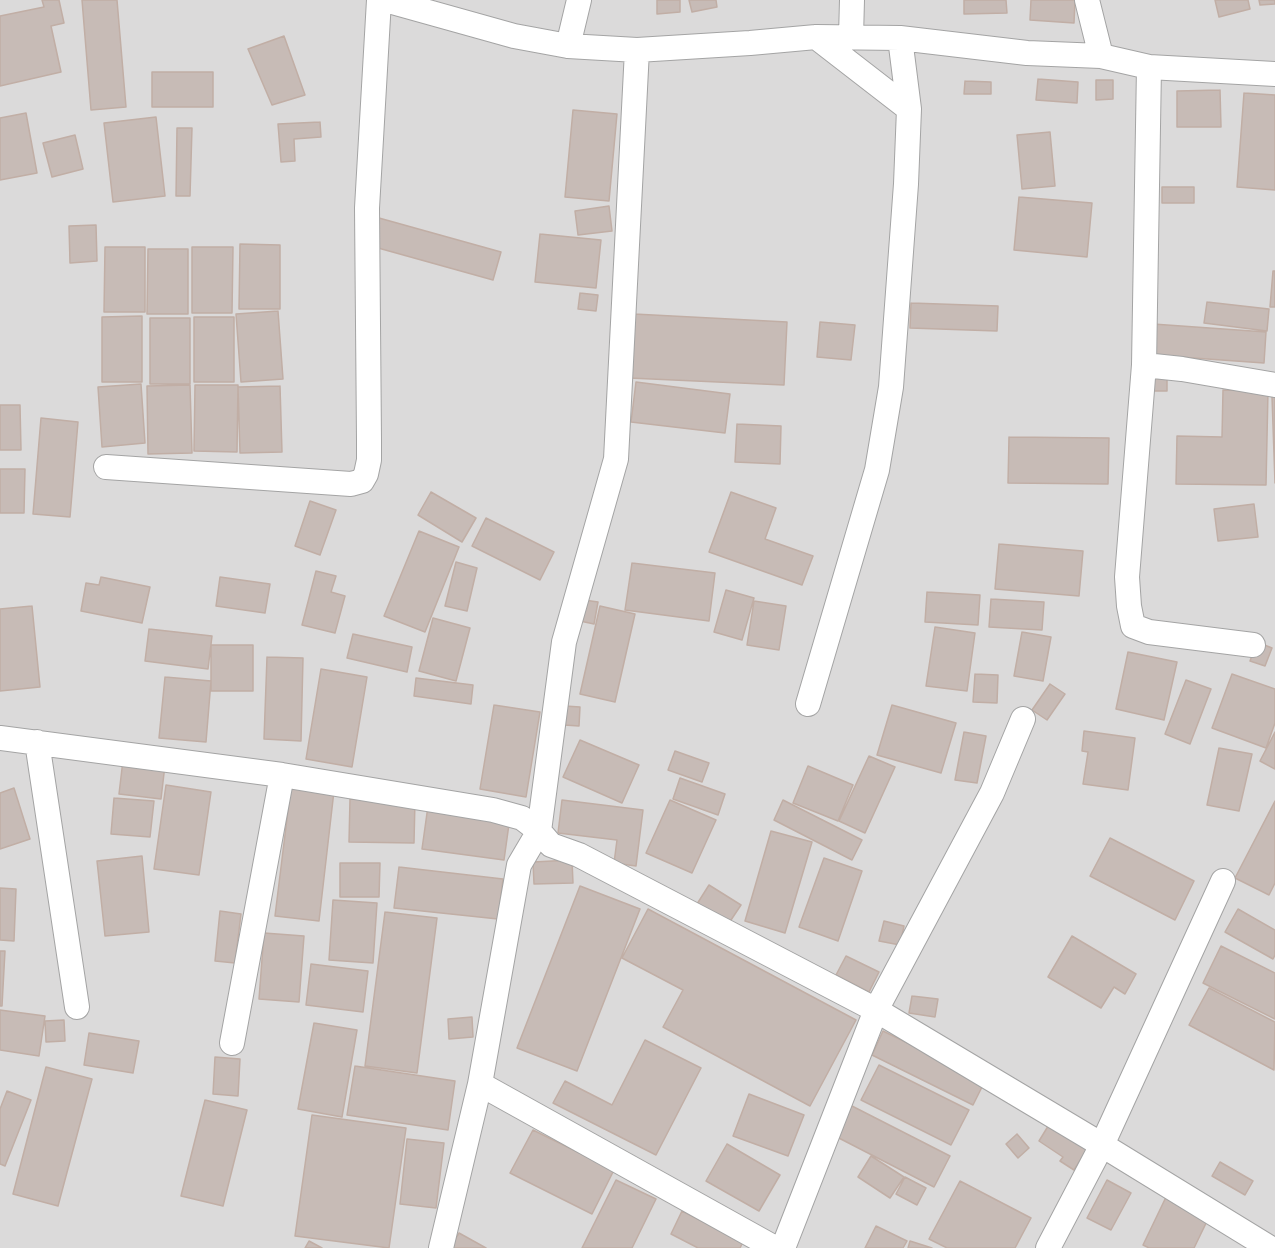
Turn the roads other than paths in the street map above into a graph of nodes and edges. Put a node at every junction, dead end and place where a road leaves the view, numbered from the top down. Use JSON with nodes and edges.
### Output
{"nodes":[{"id":1,"x":379,"y":0,"type":"edge"},
{"id":2,"x":385,"y":0,"type":"edge"},
{"id":3,"x":579,"y":0,"type":"edge"},
{"id":4,"x":852,"y":0,"type":"edge"},
{"id":5,"x":1088,"y":0,"type":"edge"},
{"id":6,"x":816,"y":37,"type":"junction"},
{"id":7,"x":850,"y":37,"type":"junction"},
{"id":8,"x":900,"y":38,"type":"junction"},
{"id":9,"x":568,"y":46,"type":"junction"},
{"id":10,"x":637,"y":50,"type":"junction"},
{"id":11,"x":1101,"y":56,"type":"junction"},
{"id":12,"x":1149,"y":67,"type":"junction"},
{"id":13,"x":1275,"y":75,"type":"edge"},
{"id":14,"x":909,"y":109,"type":"junction"},
{"id":15,"x":1144,"y":365,"type":"junction"},
{"id":16,"x":1275,"y":385,"type":"edge"},
{"id":17,"x":106,"y":467,"type":"dead end"},
{"id":18,"x":1253,"y":645,"type":"dead end"},
{"id":19,"x":808,"y":704,"type":"dead end"},
{"id":20,"x":1023,"y":719,"type":"dead end"},
{"id":21,"x":0,"y":738,"type":"edge"},
{"id":22,"x":37,"y":742,"type":"junction"},
{"id":23,"x":282,"y":775,"type":"junction"},
{"id":24,"x":539,"y":831,"type":"junction"},
{"id":25,"x":1223,"y":881,"type":"dead end"},
{"id":26,"x":77,"y":1007,"type":"dead end"},
{"id":27,"x":876,"y":1010,"type":"junction"},
{"id":28,"x":232,"y":1043,"type":"dead end"},
{"id":29,"x":480,"y":1084,"type":"junction"},
{"id":30,"x":1102,"y":1145,"type":"junction"},
{"id":31,"x":441,"y":1248,"type":"edge"},
{"id":32,"x":776,"y":1248,"type":"edge"},
{"id":33,"x":783,"y":1248,"type":"edge"},
{"id":34,"x":1048,"y":1248,"type":"edge"},
{"id":35,"x":1270,"y":1248,"type":"edge"}],
"edges":[{"from":1,"to":17,"type":"street"},
{"from":2,"to":9,"type":"street"},
{"from":3,"to":9,"type":"street"},
{"from":4,"to":7,"type":"street"},
{"from":5,"to":11,"type":"street"},
{"from":6,"to":7,"type":"street"},
{"from":6,"to":10,"type":"street"},
{"from":6,"to":14,"type":"street"},
{"from":7,"to":8,"type":"street"},
{"from":8,"to":11,"type":"street"},
{"from":8,"to":14,"type":"street"},
{"from":9,"to":10,"type":"street"},
{"from":10,"to":24,"type":"street"},
{"from":11,"to":12,"type":"street"},
{"from":12,"to":13,"type":"street"},
{"from":12,"to":15,"type":"street"},
{"from":14,"to":19,"type":"street"},
{"from":15,"to":16,"type":"street"},
{"from":15,"to":18,"type":"street"},
{"from":20,"to":27,"type":"street"},
{"from":21,"to":22,"type":"street"},
{"from":22,"to":23,"type":"street"},
{"from":22,"to":26,"type":"street"},
{"from":23,"to":24,"type":"street"},
{"from":23,"to":28,"type":"street"},
{"from":24,"to":27,"type":"street"},
{"from":24,"to":29,"type":"street"},
{"from":25,"to":30,"type":"street"},
{"from":27,"to":30,"type":"street"},
{"from":27,"to":33,"type":"street"},
{"from":29,"to":31,"type":"street"},
{"from":29,"to":32,"type":"street"},
{"from":30,"to":34,"type":"street"},
{"from":30,"to":35,"type":"street"}]}
